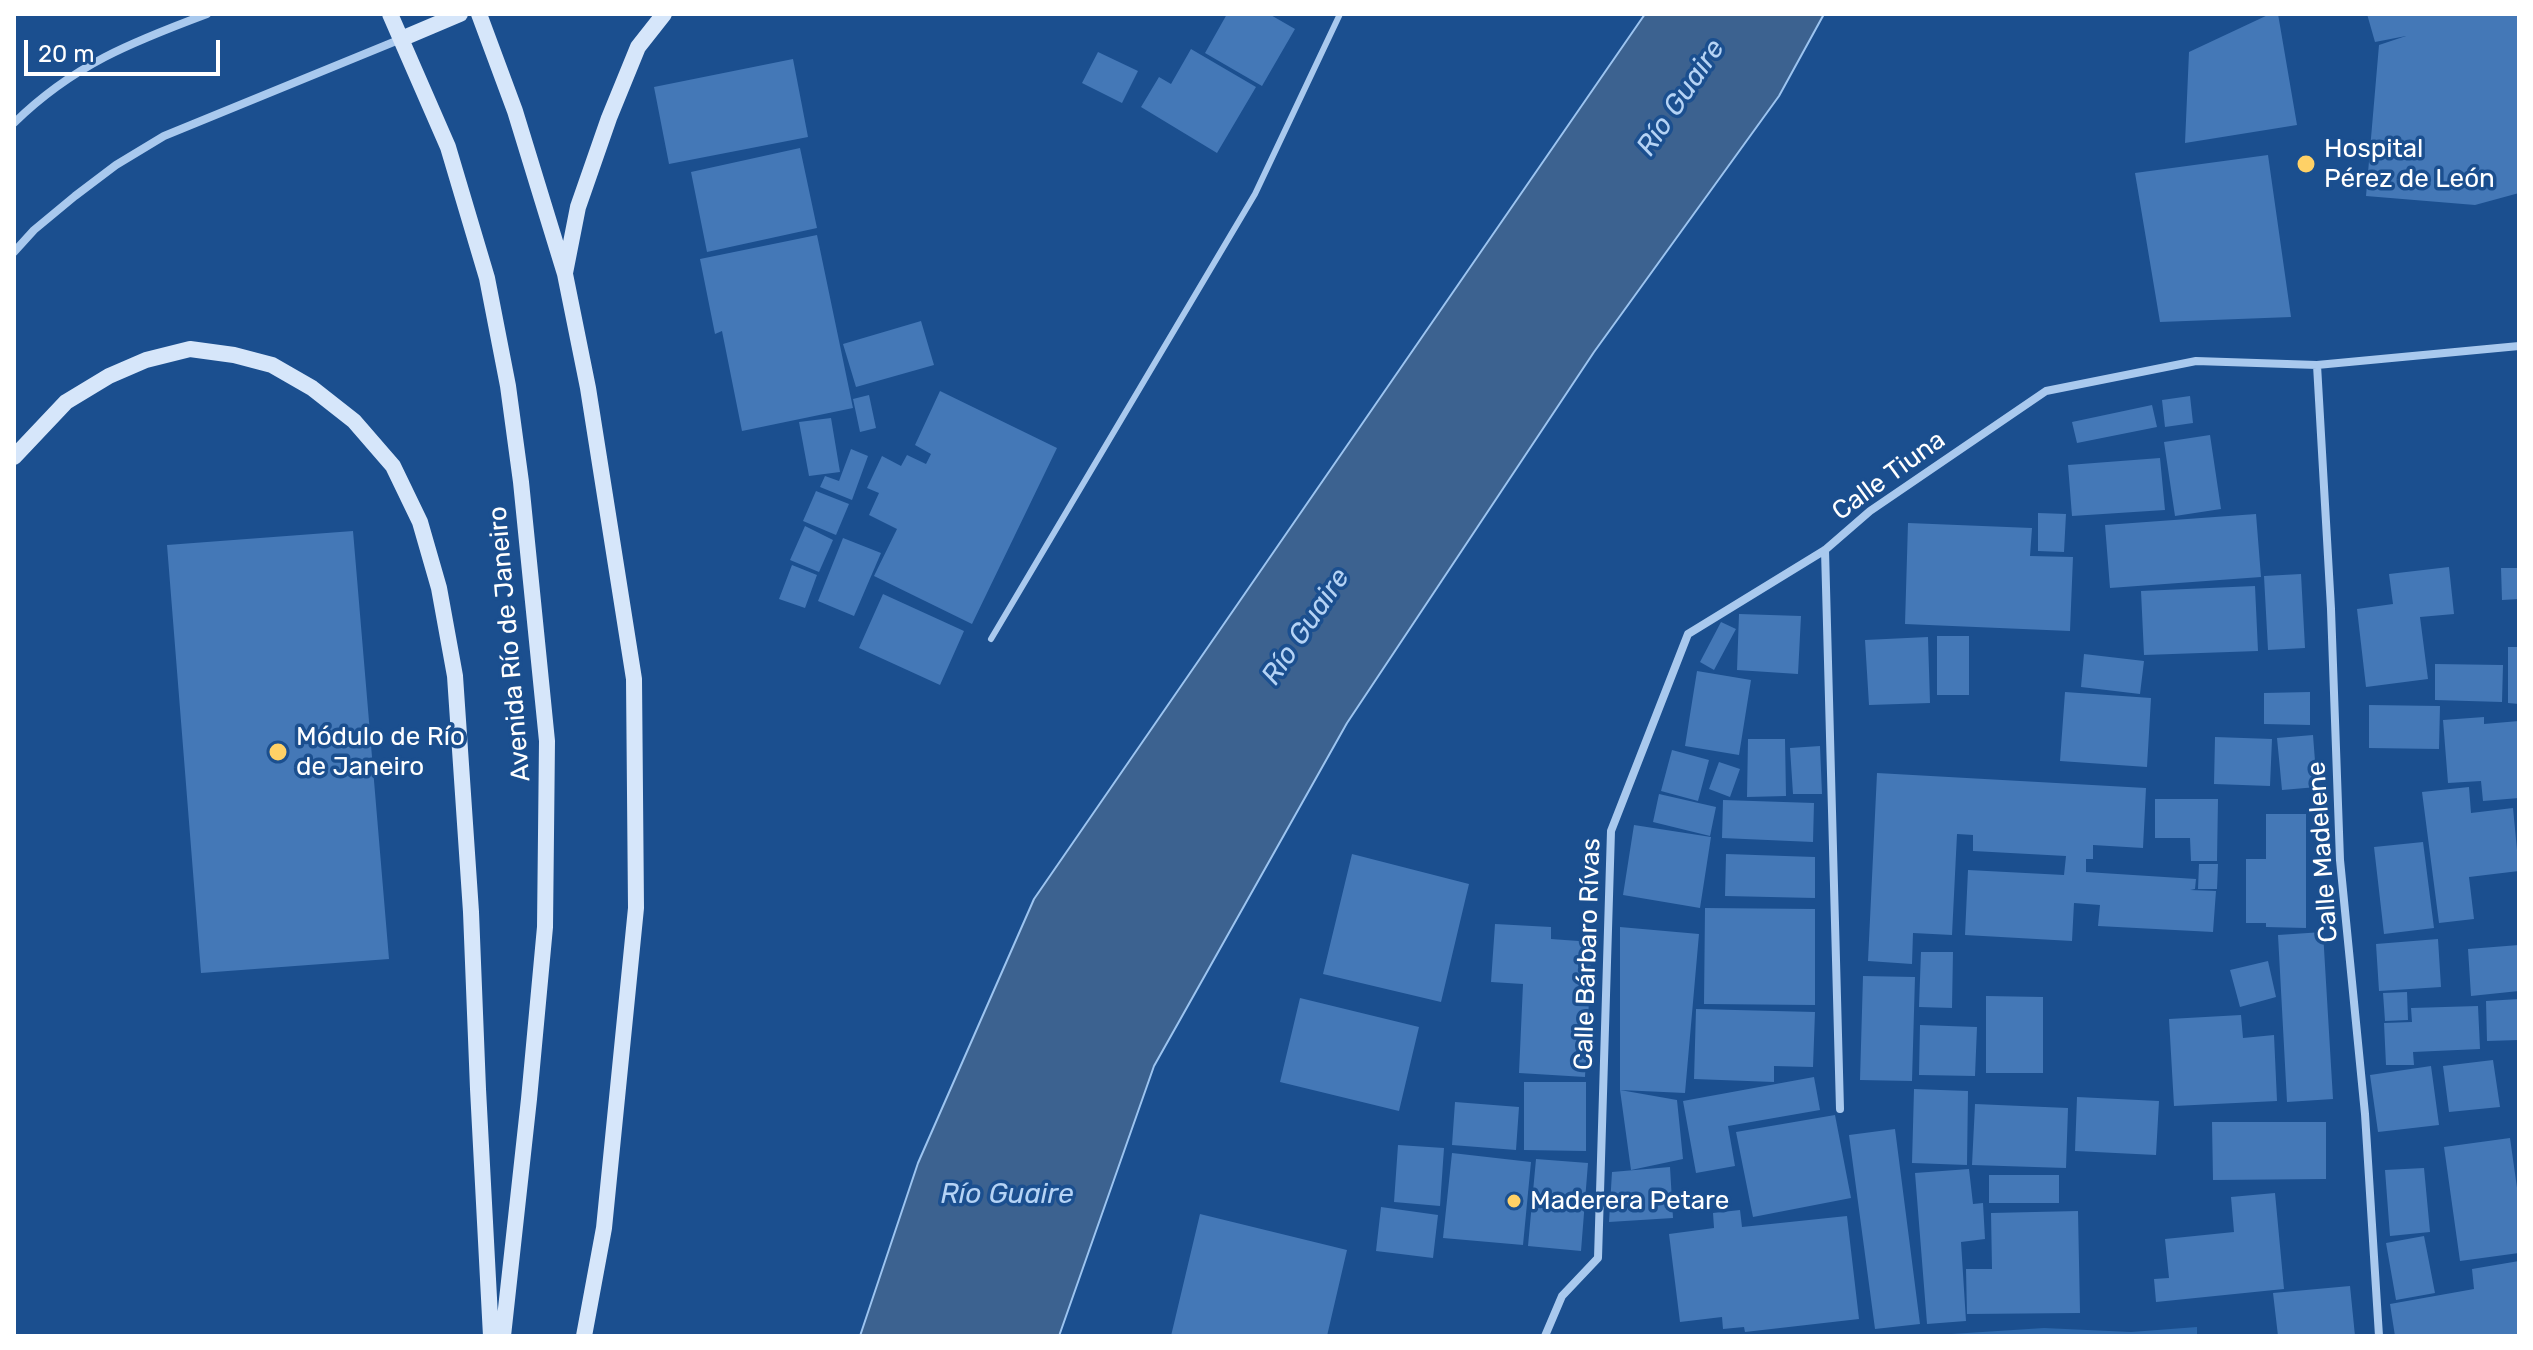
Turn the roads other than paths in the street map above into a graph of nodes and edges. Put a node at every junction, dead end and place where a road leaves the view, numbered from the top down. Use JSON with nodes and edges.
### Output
{"nodes":[{"id":1,"x":207,"y":14,"type":"edge"},
{"id":2,"x":390,"y":14,"type":"edge"},
{"id":3,"x":460,"y":14,"type":"edge"},
{"id":4,"x":479,"y":14,"type":"edge"},
{"id":5,"x":664,"y":14,"type":"edge"},
{"id":6,"x":1340,"y":14,"type":"edge"},
{"id":7,"x":401,"y":39,"type":"junction"},
{"id":8,"x":14,"y":123,"type":"edge"},
{"id":9,"x":14,"y":252,"type":"edge"},
{"id":10,"x":565,"y":274,"type":"junction"},
{"id":11,"x":2519,"y":346,"type":"edge"},
{"id":12,"x":2317,"y":365,"type":"junction"},
{"id":13,"x":14,"y":457,"type":"edge"},
{"id":14,"x":1825,"y":550,"type":"junction"},
{"id":15,"x":991,"y":639,"type":"dead end"},
{"id":16,"x":1840,"y":1109,"type":"dead end"},
{"id":17,"x":491,"y":1336,"type":"edge"},
{"id":18,"x":503,"y":1336,"type":"edge"},
{"id":19,"x":584,"y":1336,"type":"edge"},
{"id":20,"x":1545,"y":1336,"type":"edge"},
{"id":21,"x":2379,"y":1336,"type":"edge"}],
"edges":[{"from":1,"to":8,"type":"street"},
{"from":2,"to":7,"type":"street","name":"Avenida Río de Janeiro"},
{"from":3,"to":7,"type":"street"},
{"from":4,"to":10,"type":"street"},
{"from":5,"to":10,"type":"street"},
{"from":6,"to":15,"type":"lane"},
{"from":7,"to":9,"type":"street"},
{"from":7,"to":18,"type":"street","name":"Avenida Río de Janeiro"},
{"from":10,"to":19,"type":"street"},
{"from":11,"to":12,"type":"street","name":"Calle Tiuna"},
{"from":12,"to":14,"type":"street","name":"Calle Tiuna"},
{"from":12,"to":21,"type":"street","name":"Calle Madelene"},
{"from":13,"to":17,"type":"street"},
{"from":14,"to":16,"type":"street","name":"Calle Tiuna"},
{"from":14,"to":20,"type":"street","name":"Calle Bárbaro Rívas"}]}
